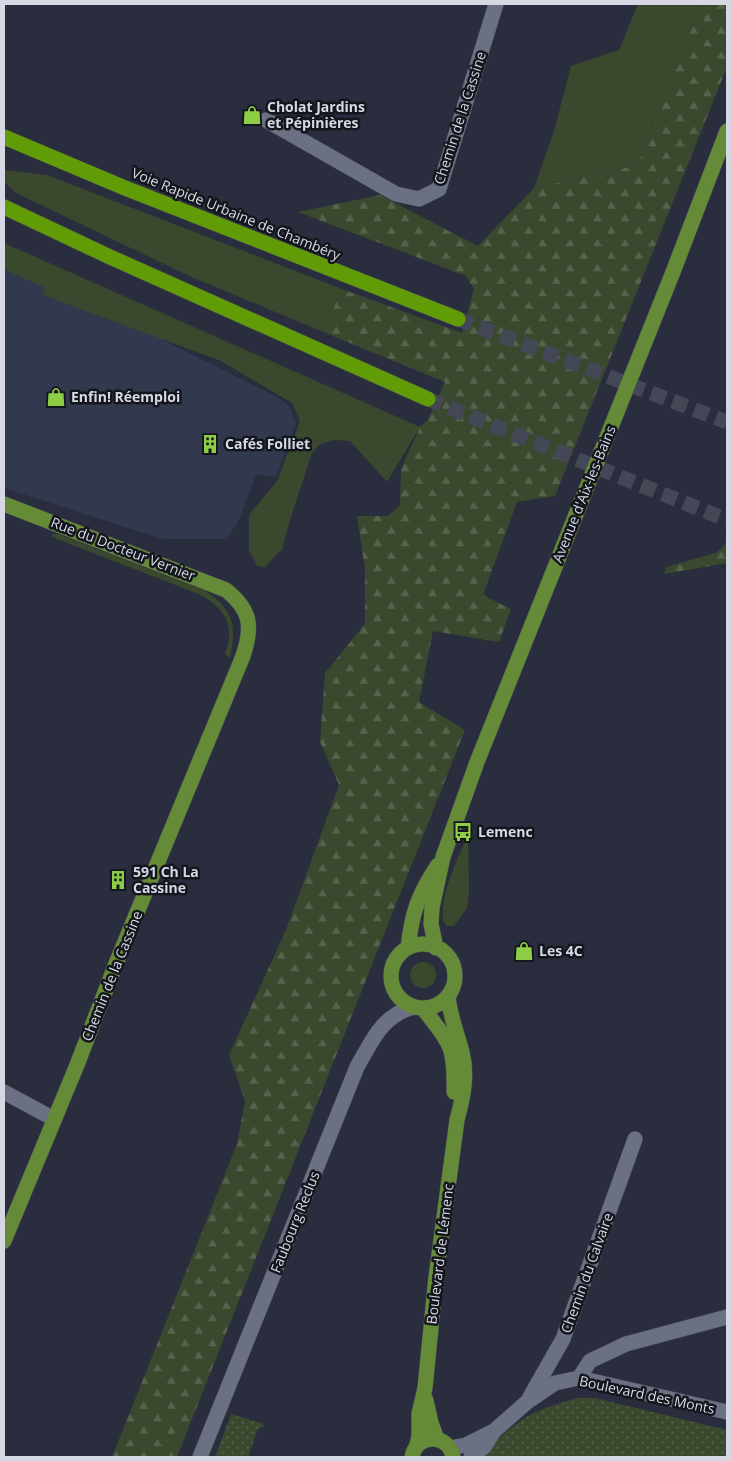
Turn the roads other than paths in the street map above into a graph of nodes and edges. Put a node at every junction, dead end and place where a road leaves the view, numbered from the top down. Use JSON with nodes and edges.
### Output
{"nodes":[{"id":1,"x":496,"y":4,"type":"edge"},
{"id":2,"x":266,"y":120,"type":"dead end"},
{"id":3,"x":727,"y":131,"type":"edge"},
{"id":4,"x":4,"y":137,"type":"edge"},
{"id":5,"x":4,"y":207,"type":"edge"},
{"id":6,"x":4,"y":214,"type":"edge"},
{"id":7,"x":110,"y":257,"type":"junction"},
{"id":8,"x":458,"y":319,"type":"tunnel mouth"},
{"id":9,"x":428,"y":399,"type":"tunnel mouth"},
{"id":10,"x":4,"y":504,"type":"edge"},
{"id":11,"x":239,"y":600,"type":"joint"},
{"id":12,"x":443,"y":857,"type":"junction"},
{"id":13,"x":408,"y":948,"type":"junction"},
{"id":14,"x":436,"y":948,"type":"junction"},
{"id":15,"x":448,"y":996,"type":"junction"},
{"id":16,"x":418,"y":1007,"type":"junction"},
{"id":17,"x":4,"y":1092,"type":"edge"},
{"id":18,"x":54,"y":1119,"type":"junction"},
{"id":19,"x":457,"y":1120,"type":"junction"},
{"id":20,"x":635,"y":1139,"type":"dead end"},
{"id":21,"x":4,"y":1241,"type":"edge"},
{"id":22,"x":727,"y":1317,"type":"edge"},
{"id":23,"x":579,"y":1378,"type":"junction"},
{"id":24,"x":425,"y":1388,"type":"junction"},
{"id":25,"x":527,"y":1402,"type":"junction"},
{"id":26,"x":727,"y":1412,"type":"edge"},
{"id":27,"x":494,"y":1431,"type":"junction"},
{"id":28,"x":437,"y":1439,"type":"junction"},
{"id":29,"x":415,"y":1451,"type":"edge"},
{"id":30,"x":452,"y":1452,"type":"edge"},
{"id":31,"x":200,"y":1457,"type":"edge"},
{"id":32,"x":471,"y":1457,"type":"edge"}],
"edges":[{"from":1,"to":2,"type":"street","name":"Chemin de la Cassine"},
{"from":3,"to":12,"type":"main road","name":"Avenue d'Aix-les-Bains"},
{"from":4,"to":8,"type":"highway","name":"Voie Rapide Urbaine de Chambéry"},
{"from":5,"to":7,"type":"highway"},
{"from":6,"to":7,"type":"highway"},
{"from":7,"to":9,"type":"highway"},
{"from":10,"to":11,"type":"main road","name":"Rue du Docteur Vernier"},
{"from":11,"to":18,"type":"main road","name":"Chemin de la Cassine"},
{"from":12,"to":13,"type":"main road","name":"Avenue d'Aix-les-Bains"},
{"from":12,"to":14,"type":"main road","name":"Avenue d'Aix-les-Bains"},
{"from":13,"to":14,"type":"main road"},
{"from":13,"to":16,"type":"main road"},
{"from":14,"to":15,"type":"main road"},
{"from":15,"to":16,"type":"main road"},
{"from":15,"to":19,"type":"main road","name":"Boulevard de Lémenc"},
{"from":16,"to":19,"type":"main road","name":"Boulevard de Lémenc"},
{"from":16,"to":31,"type":"street","name":"Faubourg Reclus"},
{"from":17,"to":18,"type":"street"},
{"from":18,"to":21,"type":"main road","name":"Chemin de la Cassine"},
{"from":19,"to":24,"type":"main road","name":"Boulevard de Lémenc"},
{"from":20,"to":25,"type":"street","name":"Chemin du Calvaire"},
{"from":22,"to":23,"type":"street"},
{"from":23,"to":25,"type":"street","name":"Boulevard des Monts"},
{"from":23,"to":26,"type":"street","name":"Boulevard des Monts"},
{"from":24,"to":28,"type":"main road","name":"Boulevard de Lémenc"},
{"from":24,"to":29,"type":"main road","name":"Boulevard de Lémenc"},
{"from":25,"to":27,"type":"street","name":"Boulevard des Monts"},
{"from":27,"to":30,"type":"street"},
{"from":27,"to":32,"type":"street"},
{"from":28,"to":29,"type":"main road"},
{"from":28,"to":30,"type":"main road"}]}
